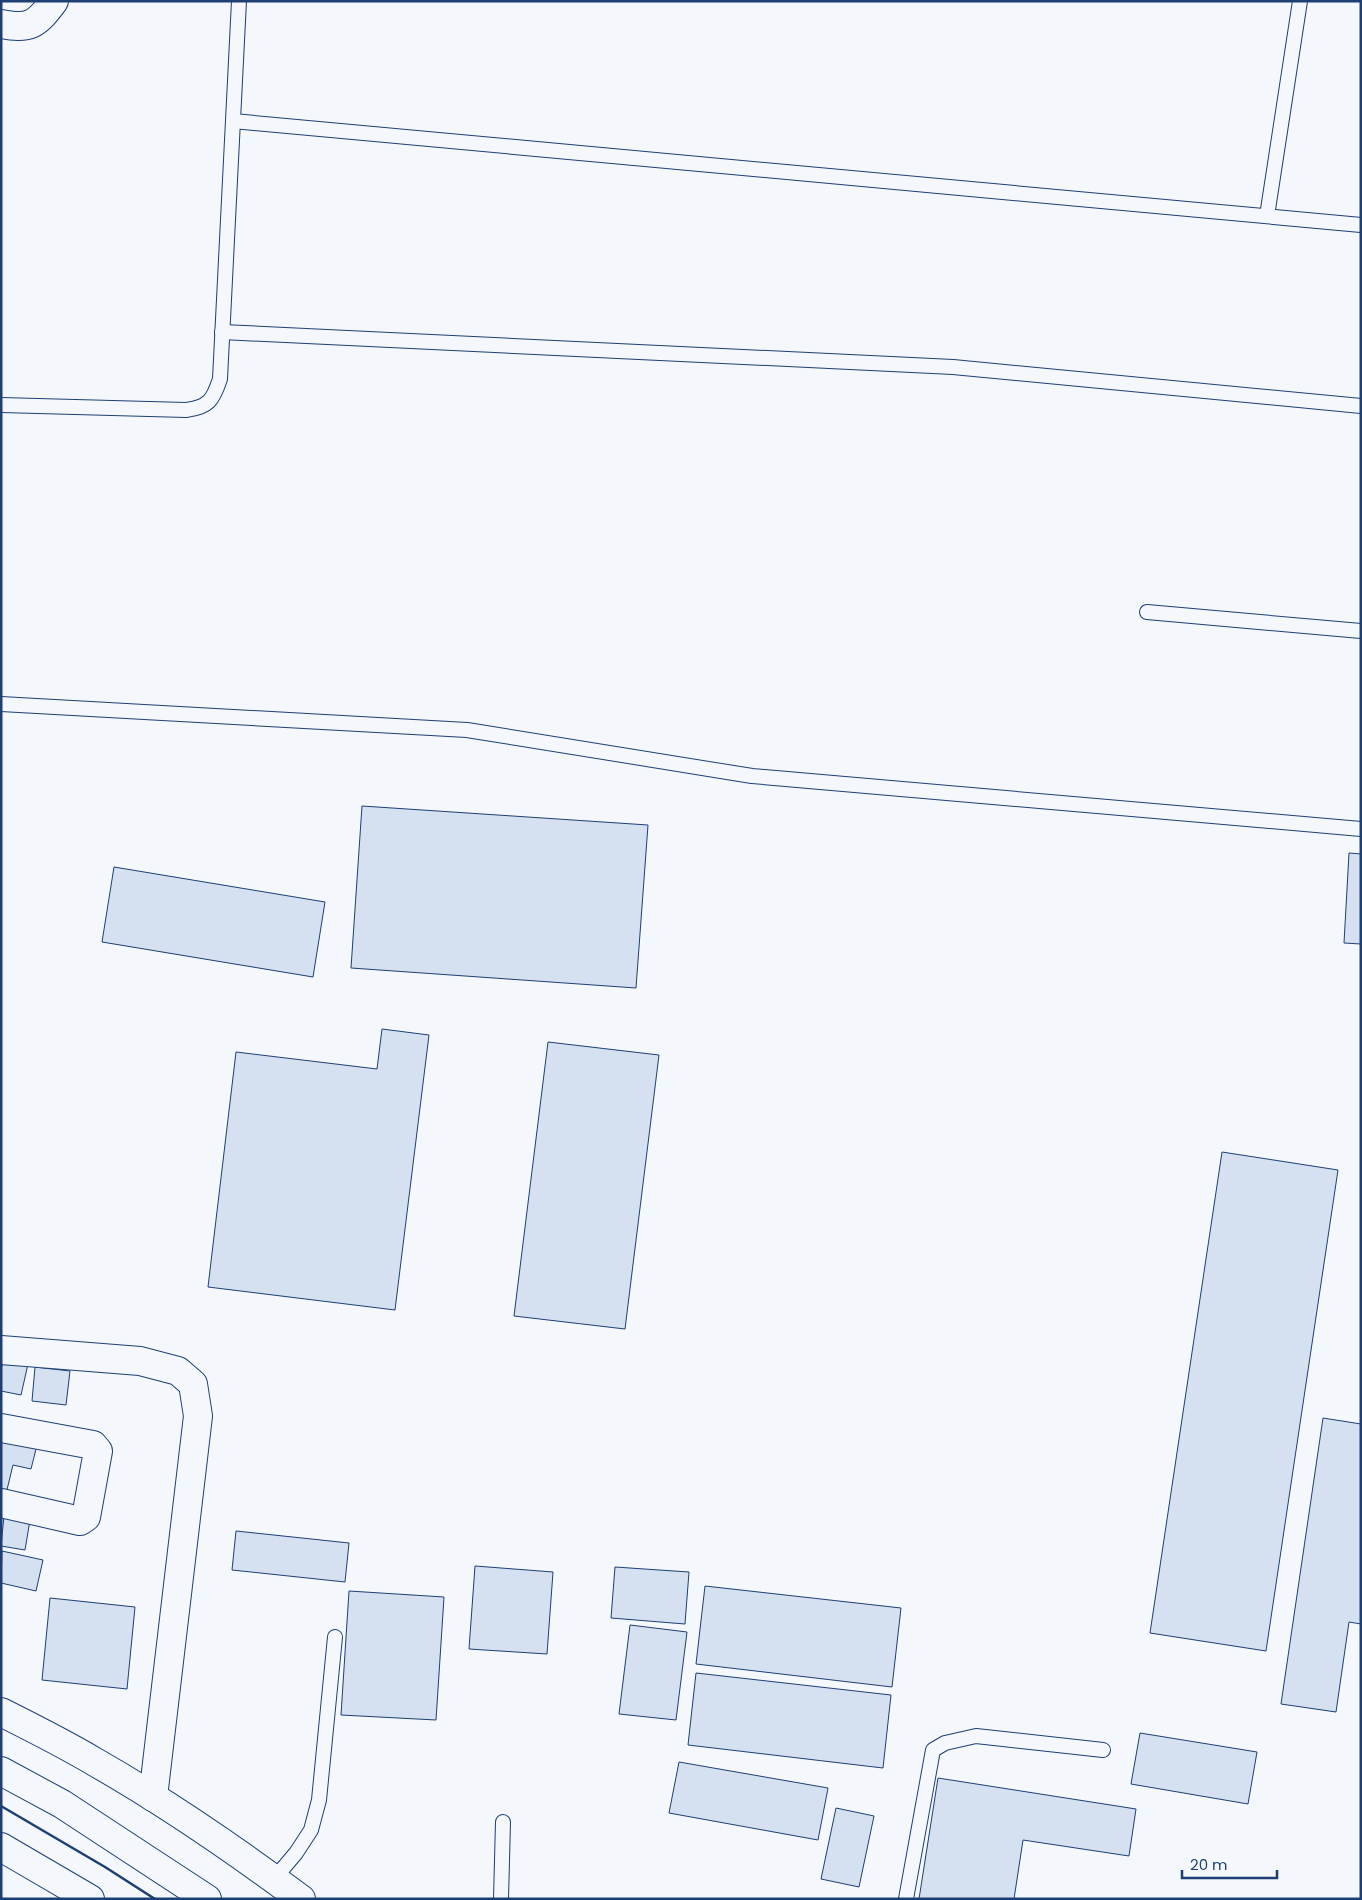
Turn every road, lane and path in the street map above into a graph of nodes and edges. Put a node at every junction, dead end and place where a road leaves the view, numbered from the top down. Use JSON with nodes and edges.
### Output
{"nodes":[{"id":1,"x":54,"y":1,"type":"edge"},
{"id":2,"x":239,"y":1,"type":"edge"},
{"id":3,"x":1300,"y":1,"type":"edge"},
{"id":4,"x":1,"y":24,"type":"edge"},
{"id":5,"x":233,"y":121,"type":"junction"},
{"id":6,"x":1267,"y":216,"type":"junction"},
{"id":7,"x":1361,"y":225,"type":"edge"},
{"id":8,"x":222,"y":332,"type":"junction"},
{"id":9,"x":1,"y":405,"type":"edge"},
{"id":10,"x":1361,"y":406,"type":"edge"},
{"id":11,"x":1147,"y":612,"type":"dead end"},
{"id":12,"x":1361,"y":631,"type":"edge"},
{"id":13,"x":1,"y":704,"type":"edge"},
{"id":14,"x":1361,"y":830,"type":"edge"},
{"id":15,"x":1,"y":1350,"type":"edge"},
{"id":16,"x":1,"y":1428,"type":"edge"},
{"id":17,"x":1,"y":1503,"type":"edge"},
{"id":18,"x":335,"y":1636,"type":"dead end"},
{"id":19,"x":1,"y":1712,"type":"edge"},
{"id":20,"x":1103,"y":1750,"type":"dead end"},
{"id":21,"x":1,"y":1771,"type":"edge"},
{"id":22,"x":153,"y":1797,"type":"junction"},
{"id":23,"x":503,"y":1822,"type":"dead end"},
{"id":24,"x":1,"y":1846,"type":"edge"},
{"id":25,"x":274,"y":1879,"type":"junction"},
{"id":26,"x":90,"y":1899,"type":"edge"},
{"id":27,"x":207,"y":1899,"type":"edge"},
{"id":28,"x":301,"y":1899,"type":"edge"},
{"id":29,"x":501,"y":1899,"type":"edge"},
{"id":30,"x":906,"y":1899,"type":"edge"}],
"edges":[{"from":1,"to":4,"type":"main road"},
{"from":2,"to":5,"type":"lane"},
{"from":3,"to":6,"type":"lane"},
{"from":5,"to":6,"type":"lane"},
{"from":5,"to":8,"type":"lane"},
{"from":6,"to":7,"type":"lane"},
{"from":8,"to":9,"type":"lane"},
{"from":8,"to":10,"type":"lane"},
{"from":11,"to":12,"type":"lane"},
{"from":13,"to":14,"type":"lane"},
{"from":15,"to":22,"type":"main road"},
{"from":16,"to":17,"type":"main road"},
{"from":18,"to":25,"type":"lane"},
{"from":19,"to":22,"type":"main road"},
{"from":20,"to":30,"type":"lane"},
{"from":21,"to":27,"type":"main road"},
{"from":22,"to":25,"type":"main road"},
{"from":23,"to":29,"type":"lane"},
{"from":24,"to":26,"type":"main road"},
{"from":25,"to":28,"type":"main road"}]}
